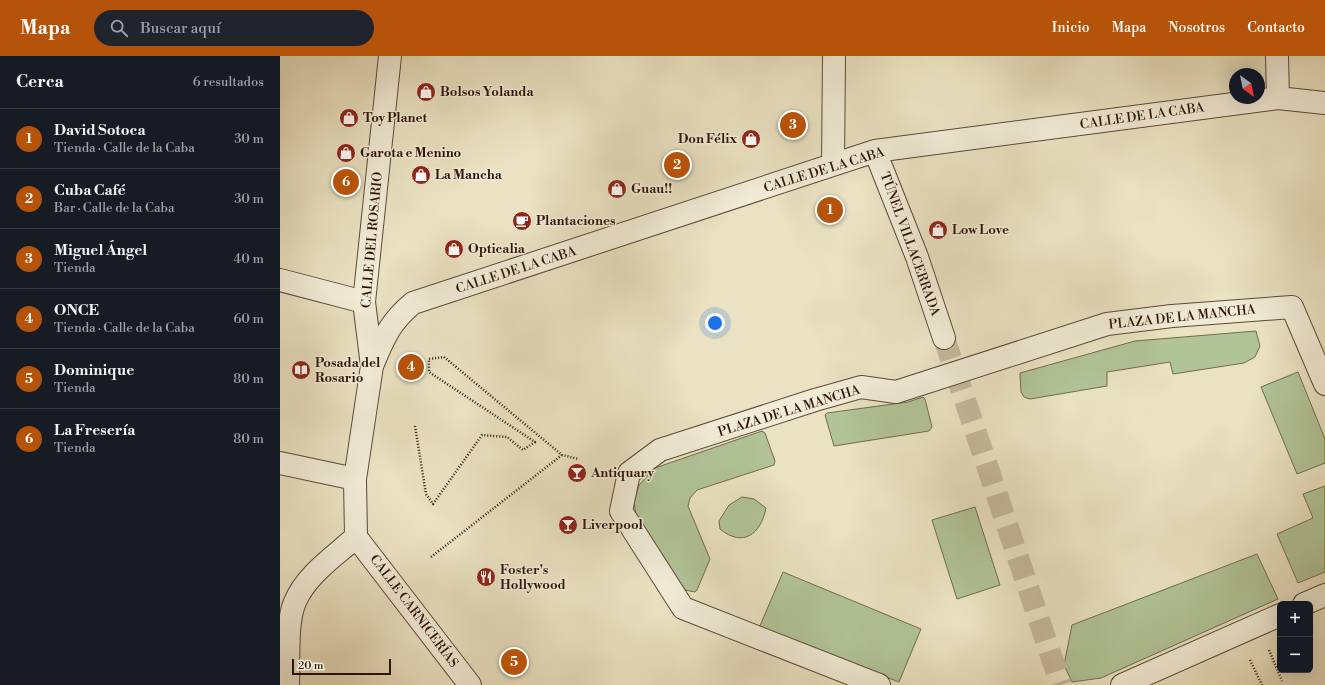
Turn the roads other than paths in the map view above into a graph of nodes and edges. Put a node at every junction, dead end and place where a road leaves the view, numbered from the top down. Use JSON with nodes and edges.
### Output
{"nodes":[{"id":1,"x":390,"y":56,"type":"edge"},
{"id":2,"x":834,"y":56,"type":"edge"},
{"id":3,"x":1277,"y":56,"type":"edge"},
{"id":4,"x":1278,"y":98,"type":"junction"},
{"id":5,"x":1325,"y":103,"type":"edge"},
{"id":6,"x":875,"y":151,"type":"junction"},
{"id":7,"x":833,"y":165,"type":"junction"},
{"id":8,"x":280,"y":280,"type":"edge"},
{"id":9,"x":364,"y":302,"type":"junction"},
{"id":10,"x":944,"y":338,"type":"tunnel mouth"},
{"id":11,"x":1317,"y":344,"type":"edge"},
{"id":12,"x":372,"y":366,"type":"junction"},
{"id":13,"x":1325,"y":384,"type":"edge"},
{"id":14,"x":280,"y":464,"type":"edge"},
{"id":15,"x":355,"y":479,"type":"junction"},
{"id":16,"x":356,"y":537,"type":"junction"},
{"id":17,"x":1325,"y":595,"type":"edge"},
{"id":18,"x":1311,"y":601,"type":"edge"},
{"id":19,"x":1277,"y":616,"type":"edge"},
{"id":20,"x":288,"y":685,"type":"edge"},
{"id":21,"x":470,"y":685,"type":"edge"},
{"id":22,"x":879,"y":685,"type":"edge"},
{"id":23,"x":1122,"y":685,"type":"edge"}],
"edges":[{"from":1,"to":9,"type":"street","name":"CALLE DEL ROSARIO"},
{"from":2,"to":7,"type":"street"},
{"from":3,"to":4,"type":"street"},
{"from":4,"to":5,"type":"street","name":"CALLE DE LA CABA"},
{"from":4,"to":6,"type":"street","name":"CALLE DE LA CABA"},
{"from":6,"to":7,"type":"street","name":"CALLE DE LA CABA"},
{"from":6,"to":10,"type":"street","name":"TÚNEL VILLACERRADA"},
{"from":7,"to":12,"type":"street","name":"CALLE DE LA CABA"},
{"from":8,"to":9,"type":"street"},
{"from":9,"to":12,"type":"street","name":"CALLE DEL ROSARIO"},
{"from":11,"to":13,"type":"street","name":"PLAZA DE LA MANCHA"},
{"from":11,"to":22,"type":"street","name":"PLAZA DE LA MANCHA"},
{"from":12,"to":15,"type":"street","name":"CALLE DEL ROSARIO"},
{"from":14,"to":15,"type":"street"},
{"from":15,"to":16,"type":"street","name":"CALLE DEL ROSARIO"},
{"from":16,"to":20,"type":"street"},
{"from":16,"to":21,"type":"street","name":"CALLE CARNICERÍAS"},
{"from":17,"to":18,"type":"street"},
{"from":19,"to":23,"type":"street"}]}
